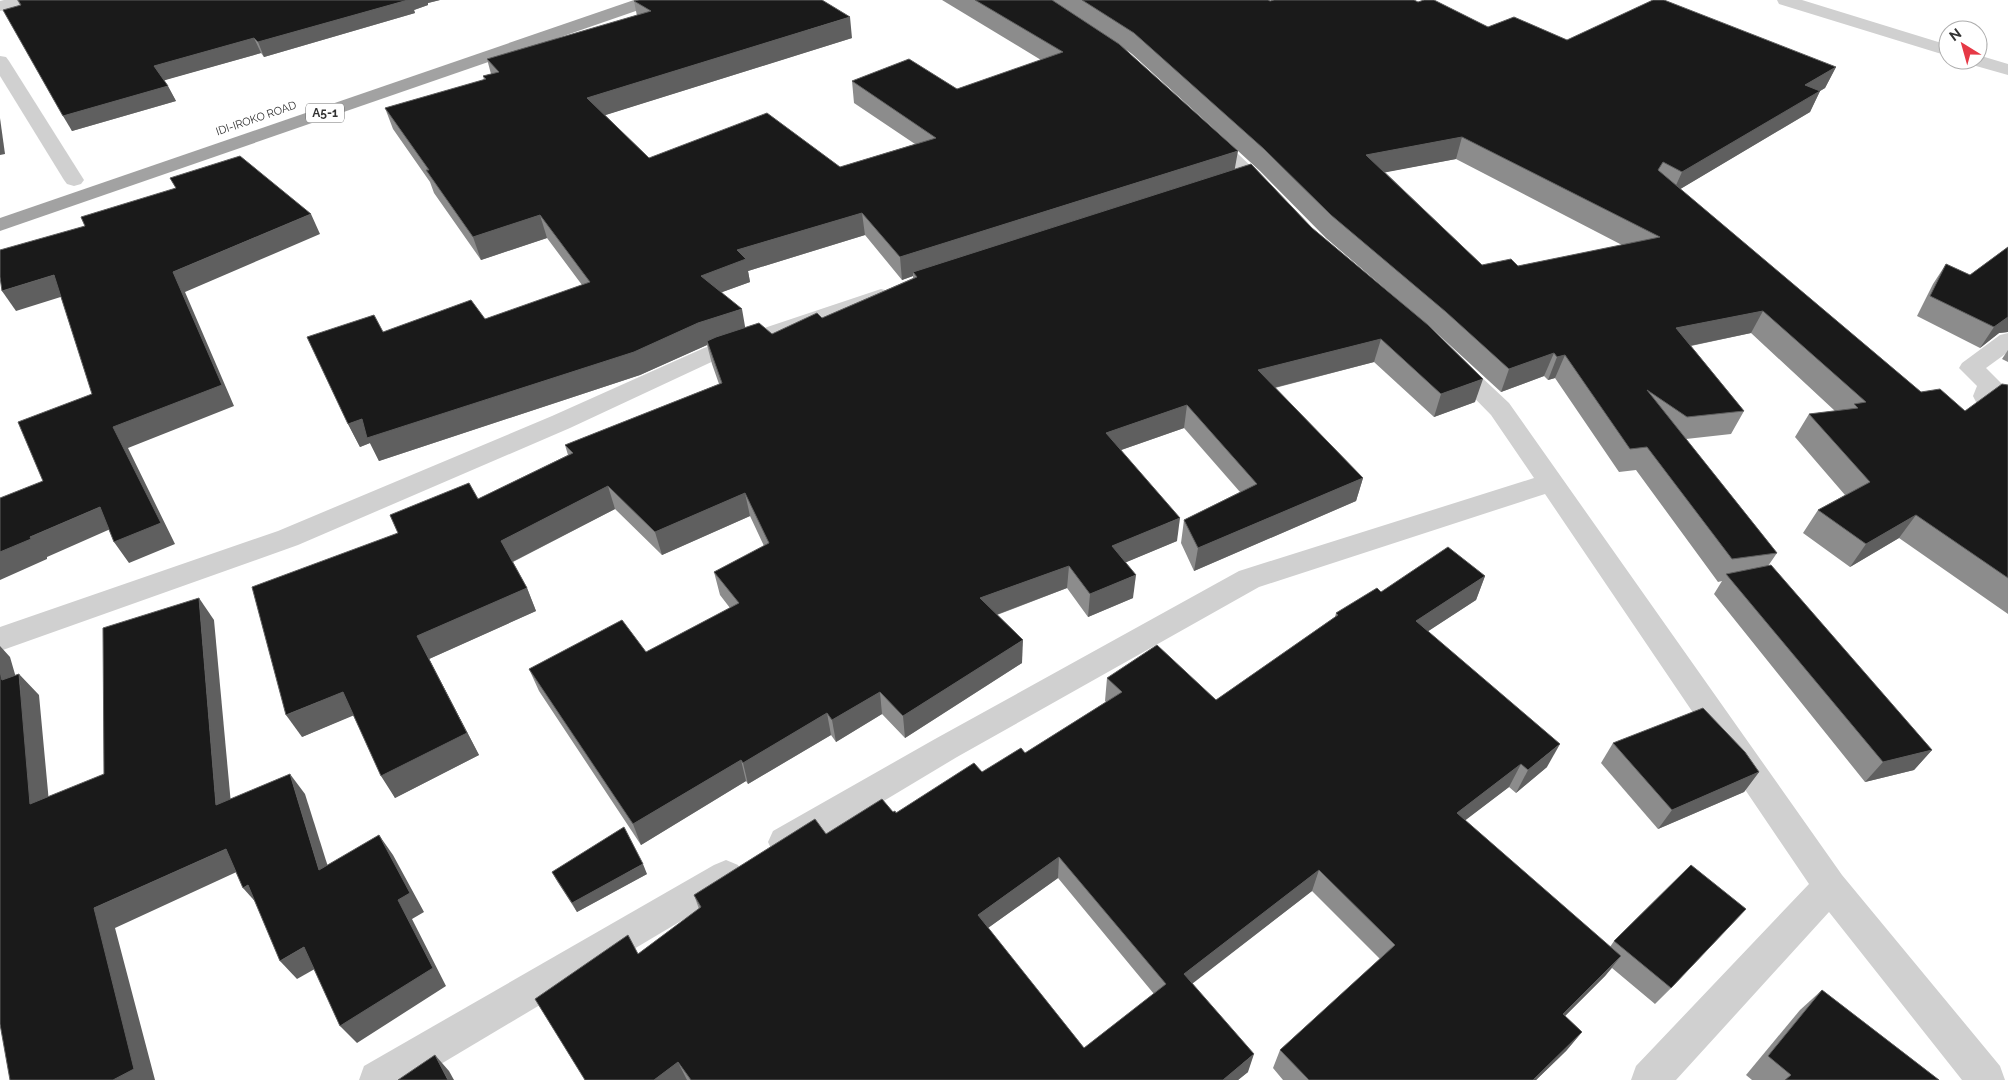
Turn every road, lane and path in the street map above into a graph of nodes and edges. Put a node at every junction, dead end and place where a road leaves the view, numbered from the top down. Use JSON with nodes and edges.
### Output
{"nodes":[{"id":1,"x":24,"y":0,"type":"edge"},
{"id":2,"x":596,"y":0,"type":"edge"},
{"id":3,"x":650,"y":0,"type":"edge"},
{"id":4,"x":1785,"y":0,"type":"edge"},
{"id":5,"x":0,"y":6,"type":"edge"},
{"id":6,"x":475,"y":42,"type":"dead end"},
{"id":7,"x":1938,"y":49,"type":"edge"},
{"id":8,"x":0,"y":61,"type":"edge"},
{"id":9,"x":1988,"y":64,"type":"edge"},
{"id":10,"x":2008,"y":70,"type":"edge"},
{"id":11,"x":1188,"y":118,"type":"edge"},
{"id":12,"x":93,"y":174,"type":"dead end"},
{"id":13,"x":1252,"y":176,"type":"junction"},
{"id":14,"x":74,"y":180,"type":"junction"},
{"id":15,"x":1223,"y":185,"type":"edge"},
{"id":16,"x":56,"y":186,"type":"dead end"},
{"id":17,"x":1284,"y":210,"type":"edge"},
{"id":18,"x":0,"y":225,"type":"edge"},
{"id":19,"x":902,"y":289,"type":"edge"},
{"id":20,"x":2008,"y":340,"type":"edge"},
{"id":21,"x":1437,"y":348,"type":"edge"},
{"id":22,"x":2008,"y":404,"type":"edge"},
{"id":23,"x":1550,"y":482,"type":"junction"},
{"id":24,"x":0,"y":639,"type":"edge"},
{"id":25,"x":1830,"y":886,"type":"junction"},
{"id":26,"x":378,"y":1080,"type":"edge"},
{"id":27,"x":1650,"y":1080,"type":"edge"},
{"id":28,"x":1986,"y":1080,"type":"edge"}],
"edges":[{"from":1,"to":5,"type":"street"},
{"from":2,"to":6,"type":"highway"},
{"from":3,"to":18,"type":"highway","number":"A5-1"},
{"from":4,"to":7,"type":"street"},
{"from":8,"to":14,"type":"street"},
{"from":9,"to":10,"type":"street"},
{"from":11,"to":13,"type":"street"},
{"from":12,"to":14,"type":"highway"},
{"from":13,"to":15,"type":"street"},
{"from":13,"to":17,"type":"street"},
{"from":14,"to":16,"type":"highway"},
{"from":19,"to":24,"type":"street"},
{"from":20,"to":22,"type":"street"},
{"from":21,"to":23,"type":"street"},
{"from":23,"to":25,"type":"street"},
{"from":23,"to":26,"type":"street"},
{"from":25,"to":27,"type":"street"},
{"from":25,"to":28,"type":"street"}]}
